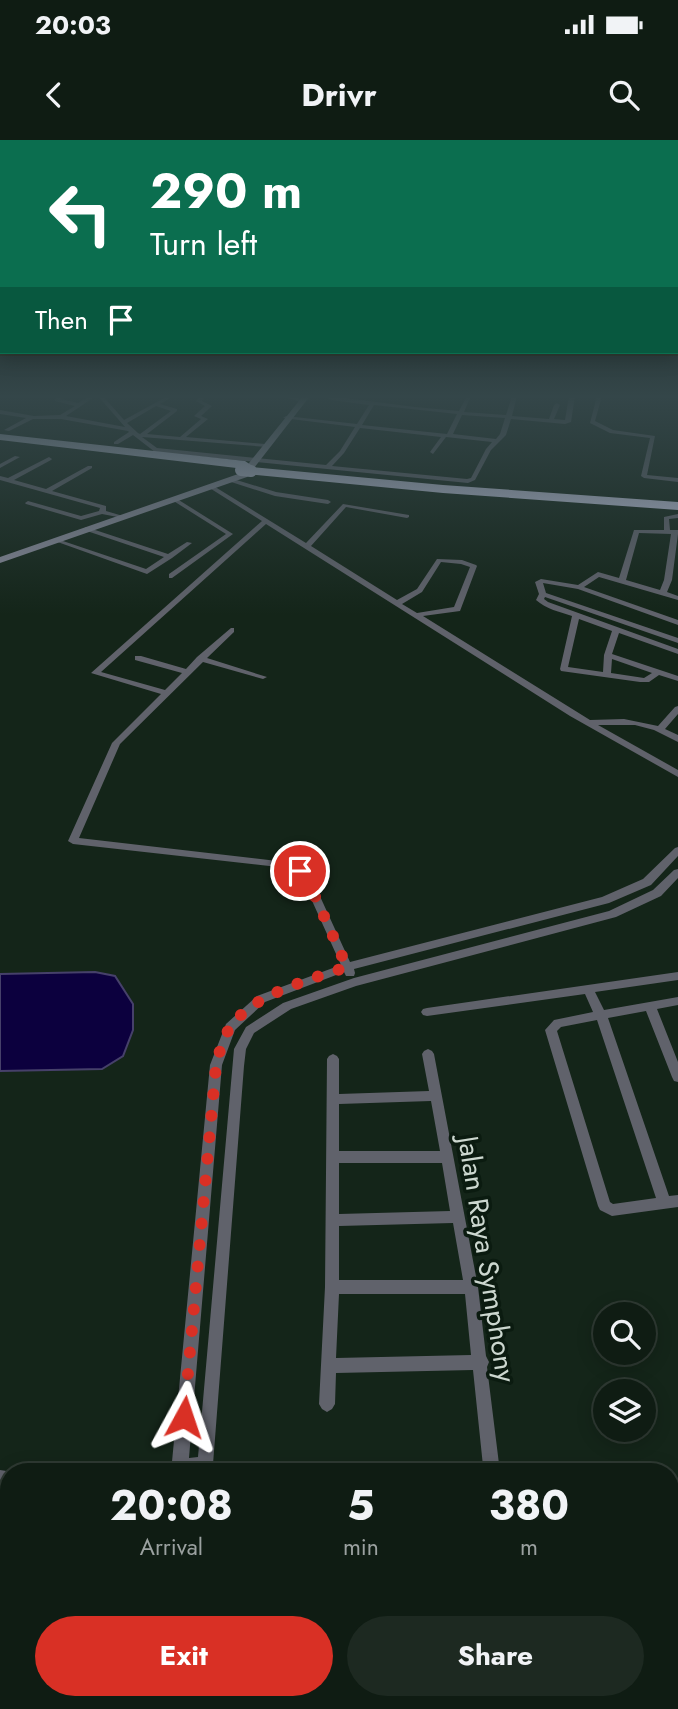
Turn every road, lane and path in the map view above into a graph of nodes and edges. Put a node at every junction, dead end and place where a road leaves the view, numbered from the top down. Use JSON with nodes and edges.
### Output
{"nodes":[{"id":1,"x":26,"y":469,"type":"edge"},
{"id":2,"x":86,"y":469,"type":"edge"},
{"id":3,"x":246,"y":469,"type":"edge"},
{"id":4,"x":259,"y":469,"type":"edge"},
{"id":5,"x":263,"y":469,"type":"edge"},
{"id":6,"x":352,"y":469,"type":"edge"},
{"id":7,"x":478,"y":469,"type":"edge"},
{"id":8,"x":646,"y":469,"type":"edge"},
{"id":9,"x":4,"y":479,"type":"edge"},
{"id":10,"x":230,"y":480,"type":"junction"},
{"id":11,"x":678,"y":480,"type":"edge"},
{"id":12,"x":211,"y":486,"type":"junction"},
{"id":13,"x":47,"y":491,"type":"junction"},
{"id":14,"x":174,"y":499,"type":"junction"},
{"id":15,"x":678,"y":501,"type":"edge"},
{"id":16,"x":328,"y":502,"type":"dead end"},
{"id":17,"x":28,"y":503,"type":"dead end"},
{"id":18,"x":678,"y":506,"type":"edge"},
{"id":19,"x":102,"y":512,"type":"junction"},
{"id":20,"x":407,"y":516,"type":"dead end"},
{"id":21,"x":678,"y":516,"type":"edge"},
{"id":22,"x":121,"y":517,"type":"junction"},
{"id":23,"x":265,"y":522,"type":"junction"},
{"id":24,"x":86,"y":529,"type":"junction"},
{"id":25,"x":674,"y":532,"type":"edge"},
{"id":26,"x":55,"y":540,"type":"junction"},
{"id":27,"x":189,"y":543,"type":"dead end"},
{"id":28,"x":307,"y":546,"type":"junction"},
{"id":29,"x":676,"y":546,"type":"edge"},
{"id":30,"x":170,"y":556,"type":"junction"},
{"id":31,"x":0,"y":559,"type":"edge"},
{"id":32,"x":675,"y":562,"type":"edge"},
{"id":33,"x":172,"y":576,"type":"dead end"},
{"id":34,"x":622,"y":580,"type":"junction"},
{"id":35,"x":668,"y":580,"type":"junction"},
{"id":36,"x":678,"y":580,"type":"edge"},
{"id":37,"x":579,"y":587,"type":"junction"},
{"id":38,"x":663,"y":593,"type":"junction"},
{"id":39,"x":544,"y":594,"type":"junction"},
{"id":40,"x":677,"y":597,"type":"edge"},
{"id":41,"x":397,"y":603,"type":"junction"},
{"id":42,"x":416,"y":615,"type":"junction"},
{"id":43,"x":576,"y":615,"type":"junction"},
{"id":44,"x":678,"y":626,"type":"edge"},
{"id":45,"x":616,"y":629,"type":"junction"},
{"id":46,"x":231,"y":630,"type":"dead end"},
{"id":47,"x":668,"y":637,"type":"junction"},
{"id":48,"x":678,"y":641,"type":"edge"},
{"id":49,"x":658,"y":645,"type":"junction"},
{"id":50,"x":678,"y":652,"type":"edge"},
{"id":51,"x":608,"y":655,"type":"junction"},
{"id":52,"x":138,"y":658,"type":"dead end"},
{"id":53,"x":200,"y":660,"type":"junction"},
{"id":54,"x":187,"y":672,"type":"junction"},
{"id":55,"x":658,"y":672,"type":"junction"},
{"id":56,"x":607,"y":675,"type":"junction"},
{"id":57,"x":263,"y":677,"type":"dead end"},
{"id":58,"x":678,"y":679,"type":"edge"},
{"id":59,"x":165,"y":693,"type":"junction"},
{"id":60,"x":678,"y":709,"type":"edge"},
{"id":61,"x":589,"y":723,"type":"junction"},
{"id":62,"x":660,"y":729,"type":"junction"},
{"id":63,"x":678,"y":740,"type":"edge"},
{"id":64,"x":678,"y":774,"type":"edge"},
{"id":65,"x":678,"y":850,"type":"edge"},
{"id":66,"x":678,"y":872,"type":"edge"},
{"id":67,"x":347,"y":967,"type":"junction"},
{"id":68,"x":678,"y":976,"type":"edge"},
{"id":69,"x":354,"y":982,"type":"junction"},
{"id":70,"x":588,"y":989,"type":"junction"},
{"id":71,"x":678,"y":1001,"type":"edge"},
{"id":72,"x":650,"y":1006,"type":"junction"},
{"id":73,"x":427,"y":1012,"type":"dead end"},
{"id":74,"x":601,"y":1016,"type":"junction"},
{"id":75,"x":428,"y":1054,"type":"dead end"},
{"id":76,"x":332,"y":1059,"type":"dead end"},
{"id":77,"x":678,"y":1077,"type":"edge"},
{"id":78,"x":436,"y":1096,"type":"junction"},
{"id":79,"x":332,"y":1098,"type":"junction"},
{"id":80,"x":333,"y":1157,"type":"junction"},
{"id":81,"x":447,"y":1157,"type":"junction"},
{"id":82,"x":671,"y":1202,"type":"edge"},
{"id":83,"x":458,"y":1217,"type":"junction"},
{"id":84,"x":332,"y":1220,"type":"junction"},
{"id":85,"x":332,"y":1287,"type":"junction"},
{"id":86,"x":471,"y":1287,"type":"junction"},
{"id":87,"x":482,"y":1362,"type":"junction"},
{"id":88,"x":330,"y":1366,"type":"junction"},
{"id":89,"x":327,"y":1404,"type":"dead end"},
{"id":90,"x":181,"y":1463,"type":"edge"},
{"id":91,"x":208,"y":1463,"type":"edge"},
{"id":92,"x":491,"y":1463,"type":"edge"}],
"edges":[{"from":1,"to":9,"type":"street"},
{"from":2,"to":13,"type":"street"},
{"from":3,"to":10,"type":"main road"},
{"from":4,"to":18,"type":"highway"},
{"from":5,"to":15,"type":"highway"},
{"from":6,"to":7,"type":"street"},
{"from":8,"to":11,"type":"street"},
{"from":9,"to":13,"type":"street"},
{"from":10,"to":12,"type":"main road"},
{"from":10,"to":16,"type":"street"},
{"from":12,"to":14,"type":"main road"},
{"from":12,"to":23,"type":"street"},
{"from":13,"to":19,"type":"street"},
{"from":14,"to":22,"type":"main road"},
{"from":14,"to":33,"type":"street"},
{"from":17,"to":19,"type":"street"},
{"from":19,"to":22,"type":"street"},
{"from":20,"to":28,"type":"street"},
{"from":21,"to":25,"type":"street"},
{"from":22,"to":24,"type":"main road"},
{"from":23,"to":28,"type":"street"},
{"from":23,"to":59,"type":"street"},
{"from":24,"to":26,"type":"main road"},
{"from":24,"to":30,"type":"street"},
{"from":25,"to":29,"type":"street"},
{"from":25,"to":34,"type":"street"},
{"from":26,"to":30,"type":"street"},
{"from":26,"to":31,"type":"main road"},
{"from":27,"to":30,"type":"street"},
{"from":28,"to":41,"type":"street"},
{"from":29,"to":32,"type":"street"},
{"from":32,"to":35,"type":"street"},
{"from":34,"to":37,"type":"street"},
{"from":34,"to":38,"type":"street"},
{"from":35,"to":36,"type":"street"},
{"from":35,"to":38,"type":"street"},
{"from":37,"to":39,"type":"street"},
{"from":37,"to":44,"type":"street"},
{"from":38,"to":40,"type":"street"},
{"from":39,"to":43,"type":"street"},
{"from":39,"to":47,"type":"street"},
{"from":41,"to":42,"type":"street"},
{"from":41,"to":42,"type":"street"},
{"from":42,"to":61,"type":"street"},
{"from":43,"to":45,"type":"street"},
{"from":43,"to":56,"type":"street"},
{"from":44,"to":47,"type":"street"},
{"from":45,"to":49,"type":"street"},
{"from":45,"to":51,"type":"street"},
{"from":46,"to":53,"type":"street"},
{"from":47,"to":48,"type":"street"},
{"from":47,"to":49,"type":"street"},
{"from":49,"to":50,"type":"street"},
{"from":51,"to":55,"type":"street"},
{"from":51,"to":56,"type":"street"},
{"from":52,"to":54,"type":"street"},
{"from":53,"to":54,"type":"street"},
{"from":53,"to":57,"type":"street"},
{"from":54,"to":59,"type":"street"},
{"from":55,"to":56,"type":"street"},
{"from":55,"to":58,"type":"street"},
{"from":59,"to":67,"type":"street"},
{"from":60,"to":62,"type":"street"},
{"from":61,"to":62,"type":"street"},
{"from":61,"to":64,"type":"street"},
{"from":62,"to":63,"type":"street"},
{"from":65,"to":67,"type":"street"},
{"from":66,"to":69,"type":"street"},
{"from":67,"to":69,"type":"street"},
{"from":67,"to":90,"type":"street"},
{"from":68,"to":70,"type":"street"},
{"from":69,"to":91,"type":"street"},
{"from":70,"to":73,"type":"street"},
{"from":70,"to":74,"type":"street"},
{"from":71,"to":72,"type":"street"},
{"from":72,"to":74,"type":"street"},
{"from":72,"to":77,"type":"street"},
{"from":74,"to":82,"type":"street"},
{"from":74,"to":82,"type":"street"},
{"from":75,"to":78,"type":"street","name":"Jalan Raya Symphony"},
{"from":76,"to":79,"type":"street"},
{"from":78,"to":79,"type":"street"},
{"from":78,"to":81,"type":"street","name":"Jalan Raya Symphony"},
{"from":79,"to":80,"type":"street"},
{"from":80,"to":81,"type":"street"},
{"from":80,"to":84,"type":"street"},
{"from":81,"to":83,"type":"street","name":"Jalan Raya Symphony"},
{"from":83,"to":84,"type":"street"},
{"from":83,"to":86,"type":"street","name":"Jalan Raya Symphony"},
{"from":84,"to":85,"type":"street"},
{"from":85,"to":86,"type":"street"},
{"from":85,"to":88,"type":"street"},
{"from":86,"to":87,"type":"street","name":"Jalan Raya Symphony"},
{"from":87,"to":88,"type":"street"},
{"from":87,"to":92,"type":"street","name":"Jalan Raya Symphony"},
{"from":88,"to":89,"type":"street"}]}
